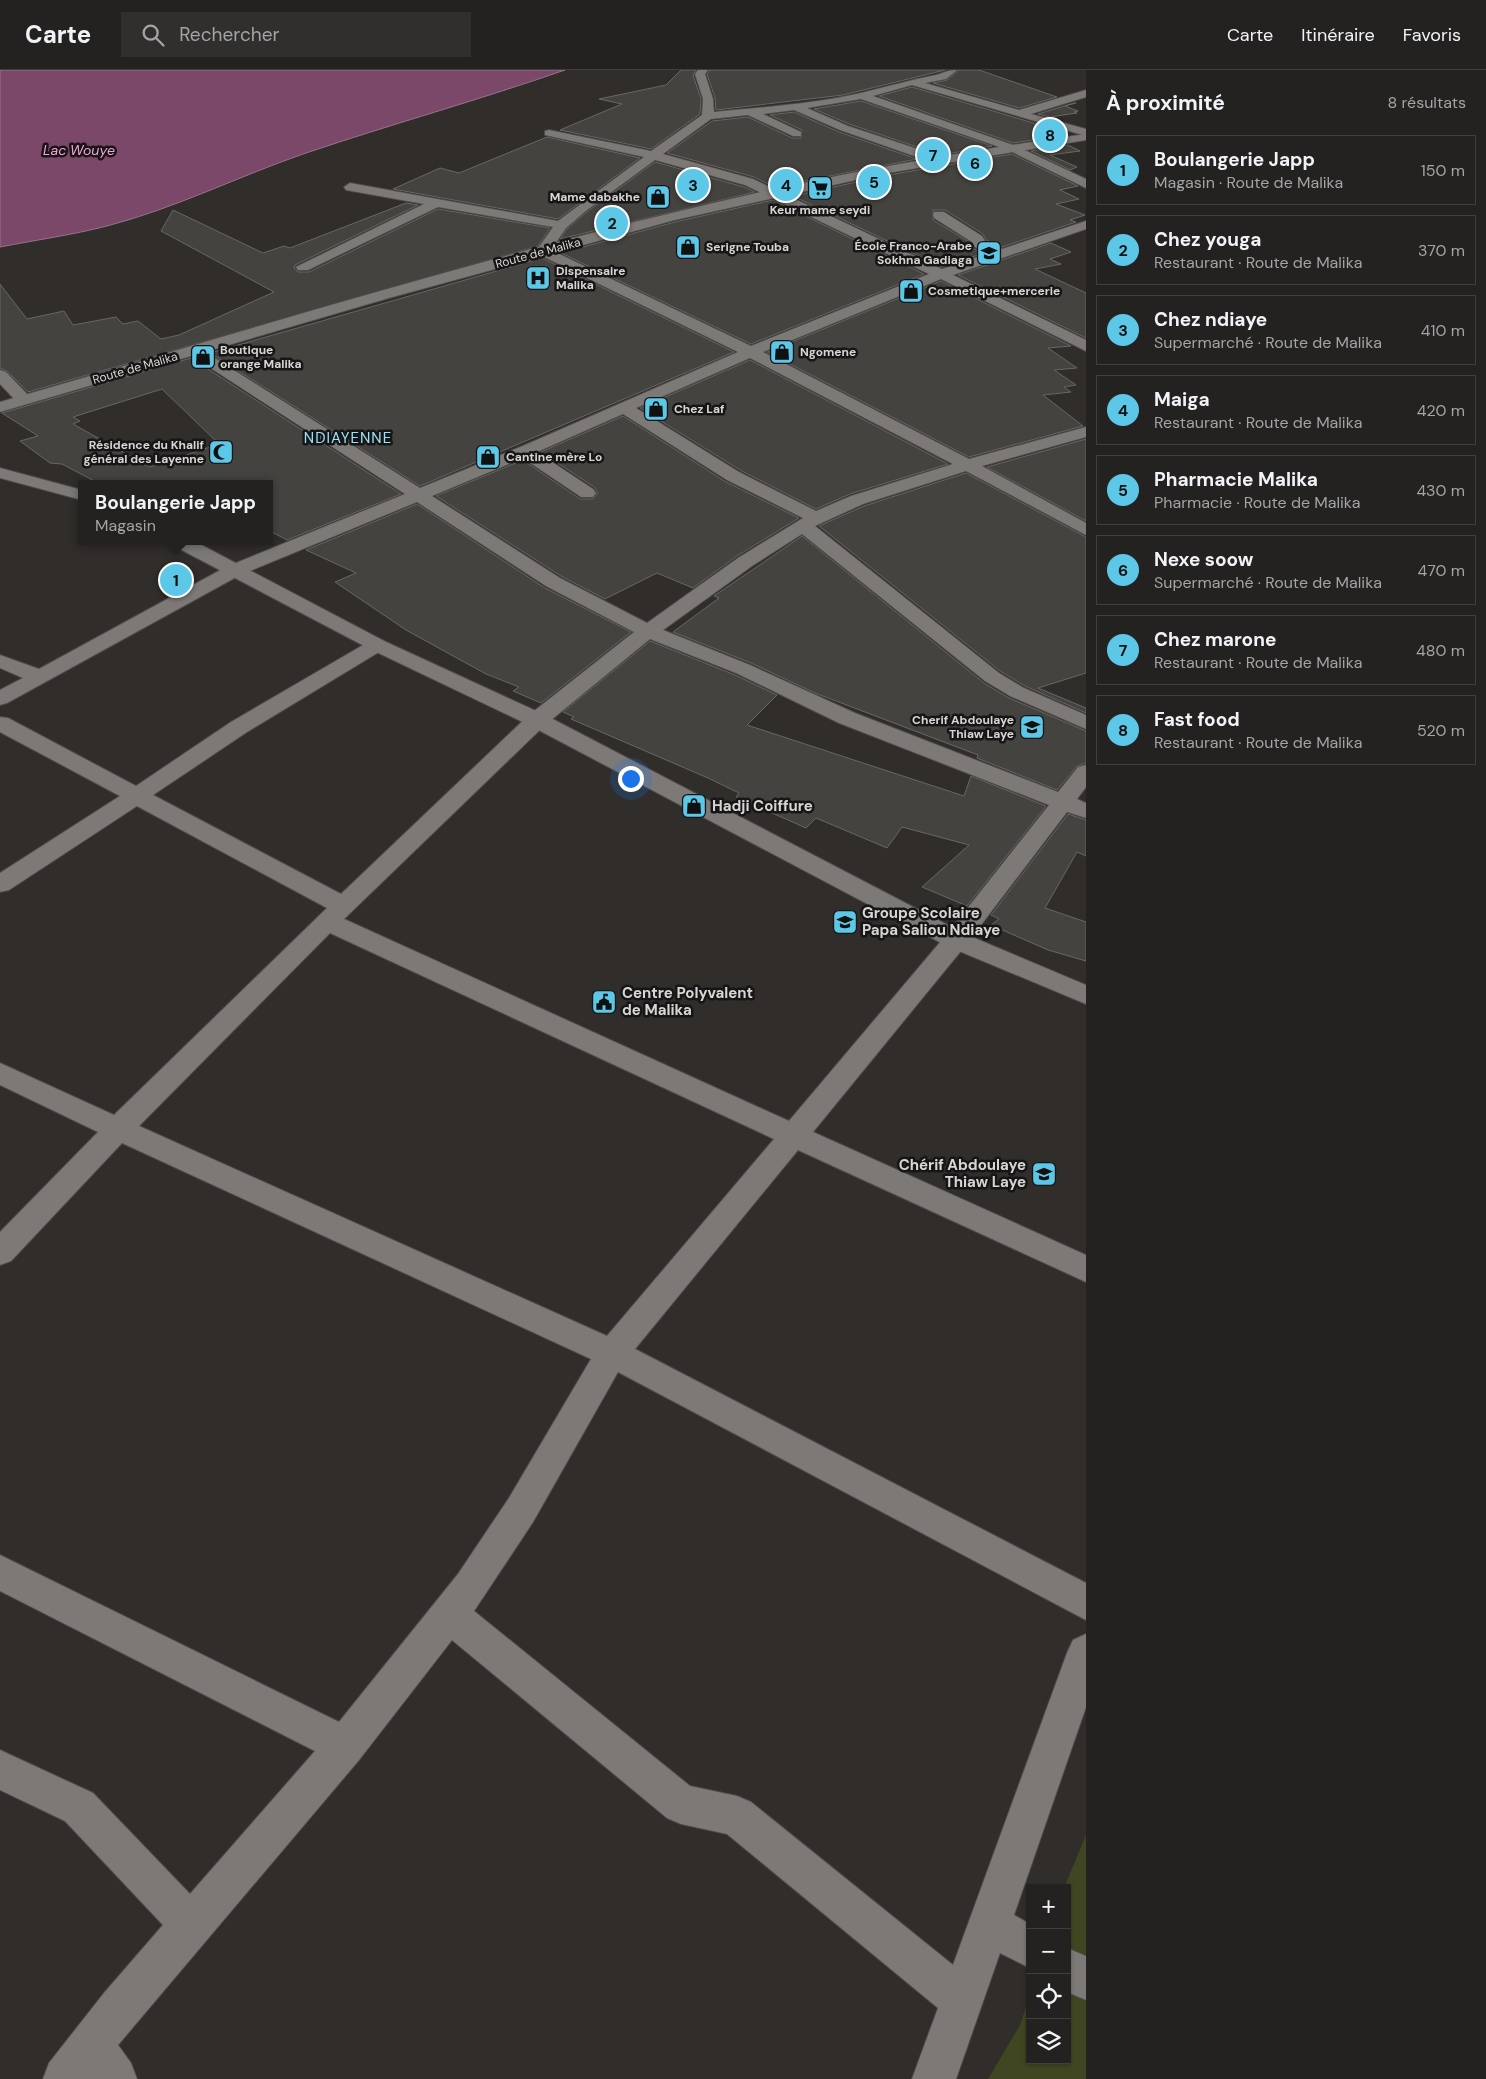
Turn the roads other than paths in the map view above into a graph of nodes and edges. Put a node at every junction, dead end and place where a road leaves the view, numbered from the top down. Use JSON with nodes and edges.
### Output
{"nodes":[{"id":1,"x":704,"y":70,"type":"edge"},
{"id":2,"x":952,"y":70,"type":"edge"},
{"id":3,"x":911,"y":82,"type":"junction"},
{"id":4,"x":1086,"y":93,"type":"edge"},
{"id":5,"x":862,"y":96,"type":"junction"},
{"id":6,"x":795,"y":106,"type":"junction"},
{"id":7,"x":750,"y":112,"type":"junction"},
{"id":8,"x":1022,"y":113,"type":"junction"},
{"id":9,"x":708,"y":116,"type":"junction"},
{"id":10,"x":549,"y":133,"type":"dead end"},
{"id":11,"x":797,"y":134,"type":"dead end"},
{"id":12,"x":1086,"y":135,"type":"edge"},
{"id":13,"x":1012,"y":148,"type":"junction"},
{"id":14,"x":652,"y":155,"type":"junction"},
{"id":15,"x":938,"y":160,"type":"junction"},
{"id":16,"x":1086,"y":184,"type":"edge"},
{"id":17,"x":350,"y":187,"type":"dead end"},
{"id":18,"x":774,"y":193,"type":"junction"},
{"id":19,"x":436,"y":204,"type":"junction"},
{"id":20,"x":939,"y":215,"type":"dead end"},
{"id":21,"x":561,"y":225,"type":"junction"},
{"id":22,"x":1086,"y":225,"type":"edge"},
{"id":23,"x":543,"y":251,"type":"junction"},
{"id":24,"x":1002,"y":254,"type":"junction"},
{"id":25,"x":303,"y":267,"type":"dead end"},
{"id":26,"x":941,"y":274,"type":"junction"},
{"id":27,"x":1077,"y":326,"type":"dead end"},
{"id":28,"x":1062,"y":332,"type":"junction"},
{"id":29,"x":1086,"y":346,"type":"edge"},
{"id":30,"x":194,"y":351,"type":"junction"},
{"id":31,"x":750,"y":352,"type":"junction"},
{"id":32,"x":0,"y":376,"type":"edge"},
{"id":33,"x":24,"y":400,"type":"junction"},
{"id":34,"x":0,"y":407,"type":"edge"},
{"id":35,"x":626,"y":409,"type":"junction"},
{"id":36,"x":1086,"y":432,"type":"edge"},
{"id":37,"x":525,"y":452,"type":"junction"},
{"id":38,"x":969,"y":464,"type":"junction"},
{"id":39,"x":0,"y":473,"type":"edge"},
{"id":40,"x":587,"y":492,"type":"dead end"},
{"id":41,"x":78,"y":494,"type":"edge"},
{"id":42,"x":417,"y":495,"type":"junction"},
{"id":43,"x":809,"y":521,"type":"junction"},
{"id":44,"x":1086,"y":530,"type":"edge"},
{"id":45,"x":186,"y":545,"type":"edge"},
{"id":46,"x":233,"y":571,"type":"junction"},
{"id":47,"x":648,"y":631,"type":"junction"},
{"id":48,"x":377,"y":645,"type":"junction"},
{"id":49,"x":0,"y":661,"type":"edge"},
{"id":50,"x":40,"y":677,"type":"junction"},
{"id":51,"x":0,"y":699,"type":"edge"},
{"id":52,"x":537,"y":720,"type":"junction"},
{"id":53,"x":0,"y":723,"type":"edge"},
{"id":54,"x":1086,"y":723,"type":"edge"},
{"id":55,"x":1086,"y":772,"type":"edge"},
{"id":56,"x":136,"y":797,"type":"junction"},
{"id":57,"x":1074,"y":806,"type":"edge"},
{"id":58,"x":0,"y":884,"type":"edge"},
{"id":59,"x":336,"y":914,"type":"junction"},
{"id":60,"x":956,"y":940,"type":"junction"},
{"id":61,"x":1086,"y":995,"type":"edge"},
{"id":62,"x":0,"y":1073,"type":"edge"},
{"id":63,"x":118,"y":1129,"type":"junction"},
{"id":64,"x":793,"y":1135,"type":"junction"},
{"id":65,"x":0,"y":1252,"type":"edge"},
{"id":66,"x":1086,"y":1269,"type":"edge"},
{"id":67,"x":612,"y":1353,"type":"junction"},
{"id":68,"x":0,"y":1572,"type":"edge"},
{"id":69,"x":1086,"y":1602,"type":"edge"},
{"id":70,"x":449,"y":1614,"type":"junction"},
{"id":71,"x":1086,"y":1653,"type":"edge"},
{"id":72,"x":345,"y":1746,"type":"junction"},
{"id":73,"x":0,"y":1770,"type":"edge"},
{"id":74,"x":190,"y":1924,"type":"junction"},
{"id":75,"x":989,"y":1924,"type":"junction"},
{"id":76,"x":1026,"y":1945,"type":"edge"},
{"id":77,"x":1071,"y":1970,"type":"edge"},
{"id":78,"x":1086,"y":1979,"type":"edge"},
{"id":79,"x":962,"y":2000,"type":"junction"},
{"id":80,"x":91,"y":2045,"type":"junction"},
{"id":81,"x":65,"y":2079,"type":"edge"},
{"id":82,"x":115,"y":2079,"type":"edge"},
{"id":83,"x":934,"y":2079,"type":"edge"}],
"edges":[{"from":1,"to":9,"type":"street"},
{"from":2,"to":3,"type":"street"},
{"from":3,"to":5,"type":"street"},
{"from":3,"to":8,"type":"street"},
{"from":4,"to":8,"type":"street"},
{"from":5,"to":6,"type":"street"},
{"from":5,"to":13,"type":"street"},
{"from":6,"to":7,"type":"street"},
{"from":6,"to":15,"type":"street"},
{"from":7,"to":9,"type":"street"},
{"from":7,"to":11,"type":"street"},
{"from":8,"to":12,"type":"street"},
{"from":9,"to":14,"type":"street"},
{"from":10,"to":14,"type":"street"},
{"from":12,"to":13,"type":"street","name":"Route de Malika"},
{"from":13,"to":15,"type":"street","name":"Route de Malika"},
{"from":13,"to":16,"type":"street"},
{"from":14,"to":18,"type":"street"},
{"from":14,"to":21,"type":"street"},
{"from":15,"to":18,"type":"street","name":"Route de Malika"},
{"from":17,"to":19,"type":"street"},
{"from":18,"to":23,"type":"street","name":"Route de Malika"},
{"from":18,"to":26,"type":"street"},
{"from":19,"to":21,"type":"street"},
{"from":19,"to":25,"type":"street"},
{"from":20,"to":24,"type":"street"},
{"from":21,"to":23,"type":"street"},
{"from":22,"to":24,"type":"street"},
{"from":23,"to":30,"type":"street","name":"Route de Malika"},
{"from":23,"to":31,"type":"street"},
{"from":24,"to":26,"type":"street"},
{"from":26,"to":28,"type":"street"},
{"from":26,"to":31,"type":"street"},
{"from":27,"to":28,"type":"street"},
{"from":28,"to":29,"type":"street"},
{"from":30,"to":33,"type":"street","name":"Route de Malika"},
{"from":30,"to":42,"type":"street"},
{"from":31,"to":35,"type":"street"},
{"from":31,"to":38,"type":"street"},
{"from":32,"to":33,"type":"street"},
{"from":33,"to":34,"type":"street","name":"Route de Malika"},
{"from":35,"to":37,"type":"street"},
{"from":35,"to":43,"type":"street"},
{"from":36,"to":38,"type":"street"},
{"from":37,"to":40,"type":"street"},
{"from":37,"to":42,"type":"street"},
{"from":38,"to":43,"type":"street"},
{"from":38,"to":44,"type":"street"},
{"from":39,"to":41,"type":"street"},
{"from":42,"to":46,"type":"street"},
{"from":42,"to":47,"type":"street"},
{"from":43,"to":47,"type":"street"},
{"from":43,"to":54,"type":"street"},
{"from":45,"to":46,"type":"street"},
{"from":46,"to":48,"type":"street"},
{"from":46,"to":50,"type":"street"},
{"from":47,"to":52,"type":"street"},
{"from":47,"to":57,"type":"street"},
{"from":48,"to":52,"type":"street"},
{"from":48,"to":56,"type":"street"},
{"from":49,"to":50,"type":"street"},
{"from":50,"to":51,"type":"street"},
{"from":52,"to":59,"type":"street"},
{"from":52,"to":60,"type":"street"},
{"from":53,"to":56,"type":"street"},
{"from":55,"to":57,"type":"street"},
{"from":56,"to":58,"type":"street"},
{"from":56,"to":59,"type":"street"},
{"from":57,"to":60,"type":"street"},
{"from":59,"to":63,"type":"street"},
{"from":59,"to":64,"type":"street"},
{"from":60,"to":61,"type":"street"},
{"from":60,"to":64,"type":"street"},
{"from":62,"to":63,"type":"street"},
{"from":63,"to":65,"type":"street"},
{"from":63,"to":67,"type":"street"},
{"from":64,"to":66,"type":"street"},
{"from":64,"to":67,"type":"street"},
{"from":67,"to":69,"type":"street"},
{"from":67,"to":70,"type":"street"},
{"from":68,"to":72,"type":"street"},
{"from":70,"to":72,"type":"street"},
{"from":70,"to":79,"type":"street"},
{"from":71,"to":75,"type":"street"},
{"from":72,"to":74,"type":"street"},
{"from":73,"to":74,"type":"street"},
{"from":74,"to":80,"type":"street"},
{"from":75,"to":76,"type":"street"},
{"from":75,"to":79,"type":"street"},
{"from":77,"to":78,"type":"street"},
{"from":79,"to":83,"type":"street"},
{"from":80,"to":81,"type":"street"},
{"from":80,"to":82,"type":"street"}]}
